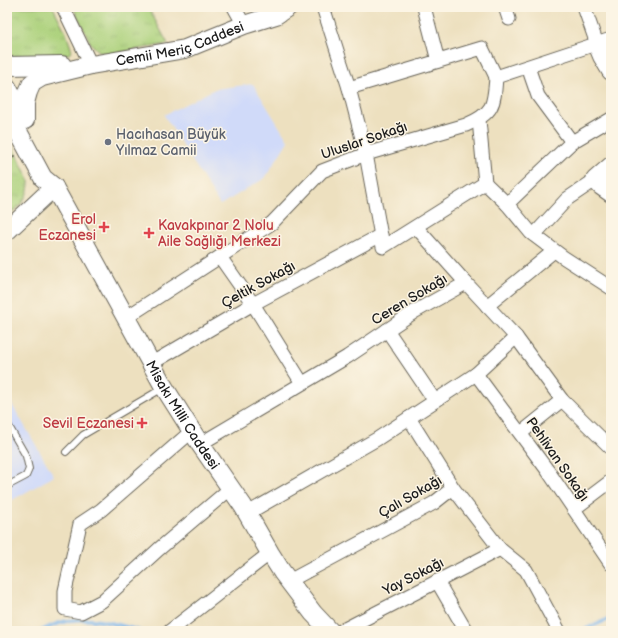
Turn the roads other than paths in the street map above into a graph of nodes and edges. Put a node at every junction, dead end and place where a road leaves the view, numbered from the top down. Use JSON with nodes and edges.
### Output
{"nodes":[{"id":1,"x":63,"y":7,"type":"edge"},
{"id":2,"x":234,"y":7,"type":"edge"},
{"id":3,"x":288,"y":7,"type":"edge"},
{"id":4,"x":323,"y":7,"type":"edge"},
{"id":5,"x":424,"y":7,"type":"edge"},
{"id":6,"x":584,"y":7,"type":"edge"},
{"id":7,"x":244,"y":25,"type":"junction"},
{"id":8,"x":604,"y":42,"type":"edge"},
{"id":9,"x":438,"y":61,"type":"junction"},
{"id":10,"x":36,"y":65,"type":"junction"},
{"id":11,"x":91,"y":65,"type":"junction"},
{"id":12,"x":7,"y":66,"type":"edge"},
{"id":13,"x":528,"y":67,"type":"junction"},
{"id":14,"x":611,"y":71,"type":"edge"},
{"id":15,"x":62,"y":72,"type":"junction"},
{"id":16,"x":7,"y":77,"type":"edge"},
{"id":17,"x":496,"y":77,"type":"junction"},
{"id":18,"x":7,"y":87,"type":"edge"},
{"id":19,"x":349,"y":88,"type":"junction"},
{"id":20,"x":7,"y":111,"type":"edge"},
{"id":21,"x":611,"y":119,"type":"edge"},
{"id":22,"x":25,"y":120,"type":"junction"},
{"id":23,"x":479,"y":120,"type":"junction"},
{"id":24,"x":572,"y":142,"type":"junction"},
{"id":25,"x":366,"y":154,"type":"junction"},
{"id":26,"x":611,"y":166,"type":"edge"},
{"id":27,"x":595,"y":180,"type":"junction"},
{"id":28,"x":485,"y":183,"type":"junction"},
{"id":29,"x":54,"y":186,"type":"junction"},
{"id":30,"x":611,"y":193,"type":"edge"},
{"id":31,"x":507,"y":204,"type":"junction"},
{"id":32,"x":11,"y":225,"type":"edge"},
{"id":33,"x":416,"y":227,"type":"junction"},
{"id":34,"x":534,"y":235,"type":"junction"},
{"id":35,"x":382,"y":241,"type":"junction"},
{"id":36,"x":554,"y":251,"type":"junction"},
{"id":37,"x":220,"y":257,"type":"junction"},
{"id":38,"x":466,"y":283,"type":"junction"},
{"id":39,"x":611,"y":288,"type":"edge"},
{"id":40,"x":253,"y":304,"type":"junction"},
{"id":41,"x":487,"y":306,"type":"junction"},
{"id":42,"x":126,"y":317,"type":"junction"},
{"id":43,"x":388,"y":330,"type":"junction"},
{"id":44,"x":516,"y":337,"type":"junction"},
{"id":45,"x":152,"y":363,"type":"junction"},
{"id":46,"x":476,"y":374,"type":"junction"},
{"id":47,"x":302,"y":383,"type":"junction"},
{"id":48,"x":164,"y":387,"type":"junction"},
{"id":49,"x":562,"y":400,"type":"junction"},
{"id":50,"x":435,"y":401,"type":"junction"},
{"id":51,"x":409,"y":418,"type":"junction"},
{"id":52,"x":7,"y":423,"type":"edge"},
{"id":53,"x":521,"y":433,"type":"junction"},
{"id":54,"x":196,"y":437,"type":"junction"},
{"id":55,"x":611,"y":448,"type":"edge"},
{"id":56,"x":66,"y":452,"type":"dead end"},
{"id":57,"x":611,"y":481,"type":"edge"},
{"id":58,"x":7,"y":486,"type":"edge"},
{"id":59,"x":231,"y":488,"type":"junction"},
{"id":60,"x":453,"y":488,"type":"junction"},
{"id":61,"x":574,"y":509,"type":"junction"},
{"id":62,"x":248,"y":513,"type":"junction"},
{"id":63,"x":500,"y":549,"type":"junction"},
{"id":64,"x":270,"y":553,"type":"junction"},
{"id":65,"x":611,"y":564,"type":"edge"},
{"id":66,"x":289,"y":581,"type":"junction"},
{"id":67,"x":438,"y":581,"type":"junction"},
{"id":68,"x":170,"y":631,"type":"edge"},
{"id":69,"x":330,"y":631,"type":"edge"},
{"id":70,"x":341,"y":631,"type":"edge"},
{"id":71,"x":466,"y":631,"type":"edge"},
{"id":72,"x":559,"y":631,"type":"edge"}],
"edges":[{"from":1,"to":11,"type":"street"},
{"from":2,"to":7,"type":"street"},
{"from":3,"to":7,"type":"street","name":"Cemii Meriç Caddesi"},
{"from":4,"to":19,"type":"street"},
{"from":5,"to":9,"type":"street"},
{"from":6,"to":8,"type":"street"},
{"from":7,"to":11,"type":"street","name":"Cemii Meriç Caddesi"},
{"from":8,"to":13,"type":"street"},
{"from":8,"to":14,"type":"street"},
{"from":9,"to":17,"type":"street"},
{"from":9,"to":19,"type":"street"},
{"from":10,"to":11,"type":"street"},
{"from":10,"to":12,"type":"street"},
{"from":10,"to":16,"type":"street"},
{"from":11,"to":15,"type":"street"},
{"from":13,"to":17,"type":"street"},
{"from":13,"to":24,"type":"street"},
{"from":15,"to":16,"type":"street"},
{"from":15,"to":22,"type":"street"},
{"from":17,"to":23,"type":"street","name":"Uluslar Sokağı"},
{"from":18,"to":22,"type":"street","name":"Misakı Milli Caddesi"},
{"from":19,"to":25,"type":"street"},
{"from":20,"to":29,"type":"street","name":"Misakı Milli Caddesi"},
{"from":21,"to":24,"type":"street"},
{"from":22,"to":29,"type":"street","name":"Misakı Milli Caddesi"},
{"from":23,"to":25,"type":"street","name":"Uluslar Sokağı"},
{"from":23,"to":28,"type":"street"},
{"from":24,"to":31,"type":"street"},
{"from":25,"to":35,"type":"street"},
{"from":25,"to":37,"type":"street","name":"Uluslar Sokağı"},
{"from":26,"to":27,"type":"street"},
{"from":27,"to":30,"type":"street"},
{"from":27,"to":34,"type":"street"},
{"from":28,"to":31,"type":"street"},
{"from":28,"to":33,"type":"street","name":"Çeltik Sokağı"},
{"from":29,"to":32,"type":"street"},
{"from":29,"to":42,"type":"street","name":"Misakı Milli Caddesi"},
{"from":31,"to":34,"type":"street"},
{"from":33,"to":35,"type":"street","name":"Çeltik Sokağı"},
{"from":33,"to":38,"type":"street"},
{"from":34,"to":36,"type":"street"},
{"from":35,"to":40,"type":"street","name":"Çeltik Sokağı"},
{"from":36,"to":39,"type":"street"},
{"from":36,"to":41,"type":"street"},
{"from":37,"to":40,"type":"street"},
{"from":37,"to":42,"type":"street","name":"Uluslar Sokağı"},
{"from":38,"to":41,"type":"street","name":"Ceren Sokağı"},
{"from":38,"to":43,"type":"street","name":"Ceren Sokağı"},
{"from":40,"to":45,"type":"street","name":"Çeltik Sokağı"},
{"from":40,"to":47,"type":"street"},
{"from":41,"to":44,"type":"street","name":"Ceren Sokağı"},
{"from":42,"to":45,"type":"street","name":"Misakı Milli Caddesi"},
{"from":43,"to":47,"type":"street","name":"Ceren Sokağı"},
{"from":43,"to":50,"type":"street"},
{"from":44,"to":46,"type":"street"},
{"from":44,"to":49,"type":"street","name":"Ceren Sokağı"},
{"from":45,"to":48,"type":"street","name":"Misakı Milli Caddesi"},
{"from":46,"to":50,"type":"street"},
{"from":46,"to":53,"type":"street","name":"Pehlivan Sokağı"},
{"from":47,"to":54,"type":"street","name":"Ceren Sokağı"},
{"from":48,"to":54,"type":"street","name":"Misakı Milli Caddesi"},
{"from":48,"to":56,"type":"lane"},
{"from":49,"to":53,"type":"street"},
{"from":49,"to":55,"type":"street","name":"Ceren Sokağı"},
{"from":50,"to":51,"type":"street"},
{"from":51,"to":60,"type":"street"},
{"from":51,"to":62,"type":"street"},
{"from":52,"to":58,"type":"lane"},
{"from":53,"to":61,"type":"street","name":"Pehlivan Sokağı"},
{"from":54,"to":59,"type":"street","name":"Misakı Milli Caddesi"},
{"from":54,"to":59,"type":"street","name":"Ceren Sokağı"},
{"from":57,"to":61,"type":"street"},
{"from":59,"to":62,"type":"street","name":"Misakı Milli Caddesi"},
{"from":60,"to":63,"type":"street","name":"Çalı Sokağı"},
{"from":60,"to":66,"type":"street","name":"Çalı Sokağı"},
{"from":61,"to":65,"type":"street","name":"Pehlivan Sokağı"},
{"from":62,"to":64,"type":"street","name":"Misakı Milli Caddesi"},
{"from":63,"to":67,"type":"street","name":"Yay Sokağı"},
{"from":63,"to":72,"type":"street","name":"Çalı Sokağı"},
{"from":64,"to":66,"type":"street","name":"Misakı Milli Caddesi"},
{"from":64,"to":68,"type":"street"},
{"from":66,"to":69,"type":"street","name":"Misakı Milli Caddesi"},
{"from":67,"to":70,"type":"street","name":"Yay Sokağı"},
{"from":67,"to":71,"type":"street"}]}
